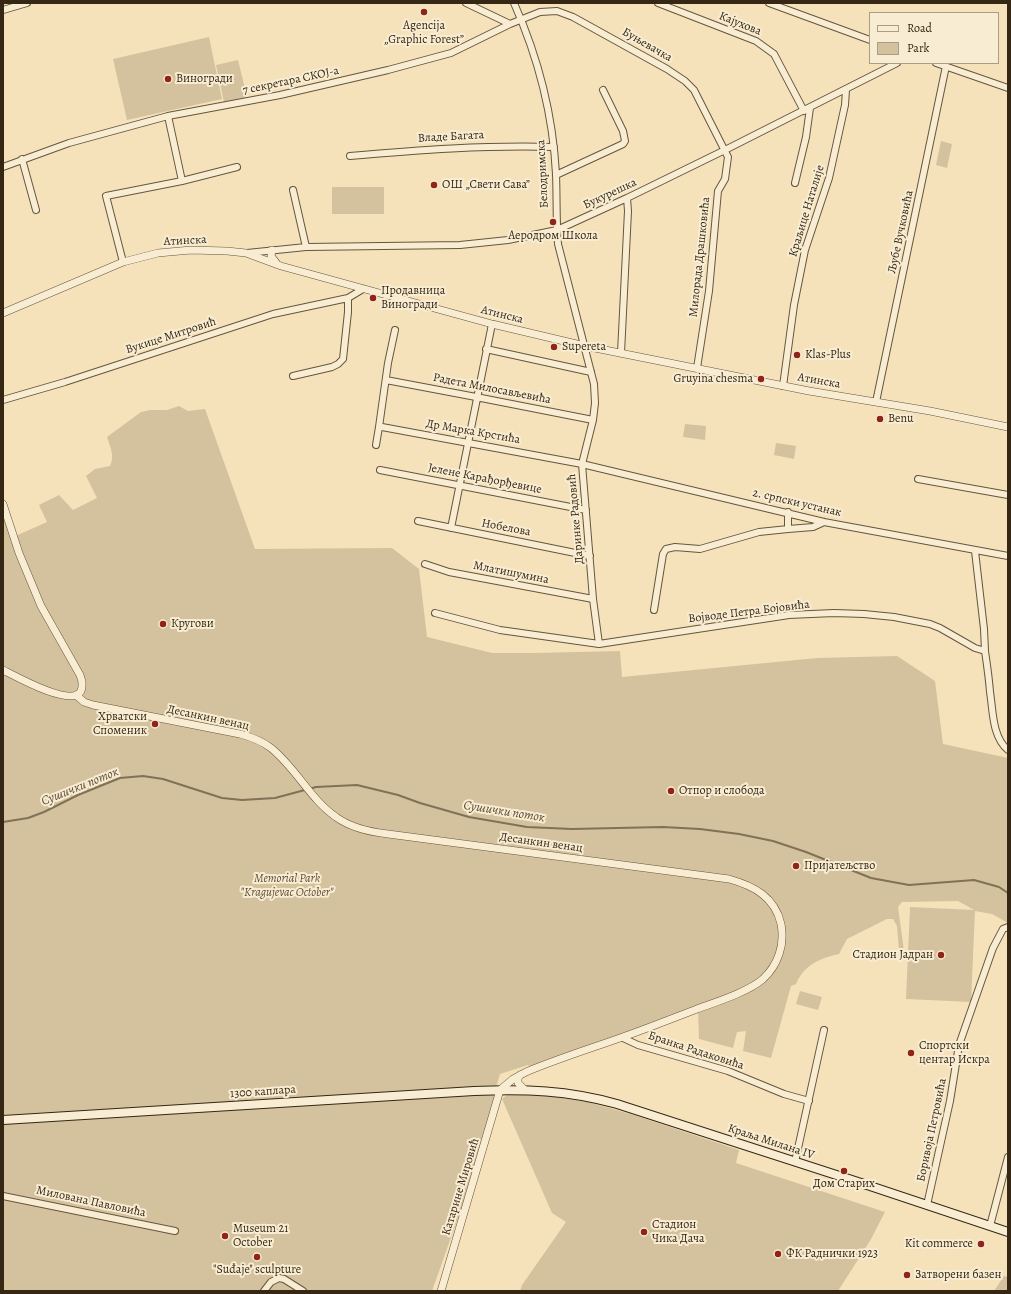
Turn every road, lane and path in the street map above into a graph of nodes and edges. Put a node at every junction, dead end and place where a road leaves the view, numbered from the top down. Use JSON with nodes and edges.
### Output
{"nodes":[{"id":1,"x":27,"y":3,"type":"edge"},
{"id":2,"x":466,"y":3,"type":"edge"},
{"id":3,"x":514,"y":3,"type":"edge"},
{"id":4,"x":658,"y":3,"type":"edge"},
{"id":5,"x":769,"y":3,"type":"edge"},
{"id":6,"x":3,"y":10,"type":"edge"},
{"id":7,"x":522,"y":20,"type":"junction"},
{"id":8,"x":510,"y":24,"type":"junction"},
{"id":9,"x":869,"y":40,"type":"edge"},
{"id":10,"x":895,"y":64,"type":"edge"},
{"id":11,"x":939,"y":64,"type":"edge"},
{"id":12,"x":946,"y":66,"type":"junction"},
{"id":13,"x":1008,"y":88,"type":"edge"},
{"id":14,"x":603,"y":90,"type":"dead end"},
{"id":15,"x":846,"y":90,"type":"junction"},
{"id":16,"x":807,"y":109,"type":"junction"},
{"id":17,"x":168,"y":116,"type":"junction"},
{"id":18,"x":554,"y":146,"type":"junction"},
{"id":19,"x":725,"y":150,"type":"junction"},
{"id":20,"x":350,"y":156,"type":"dead end"},
{"id":21,"x":22,"y":159,"type":"junction"},
{"id":22,"x":3,"y":167,"type":"edge"},
{"id":23,"x":237,"y":167,"type":"dead end"},
{"id":24,"x":556,"y":175,"type":"junction"},
{"id":25,"x":182,"y":181,"type":"junction"},
{"id":26,"x":795,"y":183,"type":"dead end"},
{"id":27,"x":294,"y":190,"type":"dead end"},
{"id":28,"x":627,"y":198,"type":"junction"},
{"id":29,"x":36,"y":210,"type":"dead end"},
{"id":30,"x":556,"y":230,"type":"junction"},
{"id":31,"x":306,"y":247,"type":"junction"},
{"id":32,"x":272,"y":250,"type":"junction"},
{"id":33,"x":246,"y":253,"type":"junction"},
{"id":34,"x":123,"y":262,"type":"junction"},
{"id":35,"x":278,"y":265,"type":"junction"},
{"id":36,"x":363,"y":289,"type":"junction"},
{"id":37,"x":348,"y":298,"type":"junction"},
{"id":38,"x":3,"y":312,"type":"edge"},
{"id":39,"x":492,"y":324,"type":"junction"},
{"id":40,"x":396,"y":330,"type":"dead end"},
{"id":41,"x":585,"y":346,"type":"junction"},
{"id":42,"x":486,"y":349,"type":"junction"},
{"id":43,"x":620,"y":353,"type":"junction"},
{"id":44,"x":697,"y":368,"type":"junction"},
{"id":45,"x":591,"y":372,"type":"junction"},
{"id":46,"x":293,"y":376,"type":"dead end"},
{"id":47,"x":386,"y":380,"type":"junction"},
{"id":48,"x":783,"y":386,"type":"junction"},
{"id":49,"x":476,"y":397,"type":"junction"},
{"id":50,"x":3,"y":400,"type":"edge"},
{"id":51,"x":876,"y":402,"type":"junction"},
{"id":52,"x":593,"y":420,"type":"junction"},
{"id":53,"x":379,"y":427,"type":"junction"},
{"id":54,"x":1008,"y":427,"type":"edge"},
{"id":55,"x":467,"y":442,"type":"junction"},
{"id":56,"x":376,"y":445,"type":"dead end"},
{"id":57,"x":582,"y":464,"type":"junction"},
{"id":58,"x":380,"y":470,"type":"dead end"},
{"id":59,"x":918,"y":479,"type":"dead end"},
{"id":60,"x":458,"y":485,"type":"junction"},
{"id":61,"x":1008,"y":496,"type":"edge"},
{"id":62,"x":3,"y":504,"type":"edge"},
{"id":63,"x":586,"y":510,"type":"junction"},
{"id":64,"x":788,"y":512,"type":"junction"},
{"id":65,"x":418,"y":521,"type":"dead end"},
{"id":66,"x":824,"y":522,"type":"junction"},
{"id":67,"x":450,"y":528,"type":"junction"},
{"id":68,"x":788,"y":529,"type":"junction"},
{"id":69,"x":975,"y":551,"type":"junction"},
{"id":70,"x":590,"y":556,"type":"junction"},
{"id":71,"x":1008,"y":556,"type":"edge"},
{"id":72,"x":425,"y":564,"type":"dead end"},
{"id":73,"x":593,"y":599,"type":"junction"},
{"id":74,"x":654,"y":610,"type":"dead end"},
{"id":75,"x":435,"y":613,"type":"dead end"},
{"id":76,"x":599,"y":644,"type":"junction"},
{"id":77,"x":985,"y":651,"type":"junction"},
{"id":78,"x":3,"y":670,"type":"edge"},
{"id":79,"x":76,"y":695,"type":"junction"},
{"id":80,"x":1008,"y":750,"type":"edge"},
{"id":81,"x":1008,"y":927,"type":"edge"},
{"id":82,"x":824,"y":1030,"type":"dead end"},
{"id":83,"x":623,"y":1038,"type":"junction"},
{"id":84,"x":520,"y":1075,"type":"junction"},
{"id":85,"x":524,"y":1089,"type":"junction"},
{"id":86,"x":500,"y":1090,"type":"junction"},
{"id":87,"x":809,"y":1101,"type":"junction"},
{"id":88,"x":3,"y":1120,"type":"edge"},
{"id":89,"x":1008,"y":1157,"type":"edge"},
{"id":90,"x":795,"y":1162,"type":"junction"},
{"id":91,"x":3,"y":1196,"type":"edge"},
{"id":92,"x":927,"y":1205,"type":"junction"},
{"id":93,"x":990,"y":1226,"type":"junction"},
{"id":94,"x":175,"y":1231,"type":"dead end"},
{"id":95,"x":1008,"y":1232,"type":"edge"},
{"id":96,"x":264,"y":1291,"type":"edge"},
{"id":97,"x":303,"y":1291,"type":"edge"},
{"id":98,"x":441,"y":1291,"type":"edge"}],
"edges":[{"from":1,"to":6,"type":"street"},
{"from":2,"to":8,"type":"street"},
{"from":3,"to":7,"type":"street","name":"Белодримска"},
{"from":4,"to":16,"type":"street","name":"Кајухова"},
{"from":5,"to":9,"type":"street"},
{"from":7,"to":8,"type":"street","name":"Буњевачка"},
{"from":7,"to":18,"type":"street","name":"Белодримска"},
{"from":7,"to":19,"type":"street","name":"Буњевачка"},
{"from":8,"to":17,"type":"street","name":"7 секретара СКОЈ-а"},
{"from":10,"to":15,"type":"street","name":"Букурешка"},
{"from":11,"to":12,"type":"street"},
{"from":12,"to":13,"type":"street"},
{"from":12,"to":51,"type":"street","name":"Љубе Вучковића"},
{"from":14,"to":24,"type":"street"},
{"from":15,"to":16,"type":"street","name":"Букурешка"},
{"from":15,"to":48,"type":"street","name":"Краљице Наталије"},
{"from":16,"to":19,"type":"street","name":"Букурешка"},
{"from":16,"to":26,"type":"street"},
{"from":17,"to":21,"type":"street","name":"7 секретара СКОЈ-а"},
{"from":17,"to":25,"type":"street"},
{"from":18,"to":20,"type":"street","name":"Владе Багата"},
{"from":18,"to":24,"type":"street","name":"Белодримска"},
{"from":19,"to":28,"type":"street","name":"Букурешка"},
{"from":19,"to":44,"type":"street","name":"Милорада Драшковића"},
{"from":21,"to":22,"type":"street","name":"7 секретара СКОЈ-а"},
{"from":21,"to":29,"type":"street"},
{"from":23,"to":25,"type":"street"},
{"from":24,"to":30,"type":"street","name":"Белодримска"},
{"from":25,"to":34,"type":"street"},
{"from":27,"to":31,"type":"street"},
{"from":28,"to":30,"type":"street","name":"Букурешка"},
{"from":28,"to":43,"type":"street"},
{"from":30,"to":31,"type":"street","name":"Букурешка"},
{"from":30,"to":41,"type":"street","name":"Белодримска"},
{"from":31,"to":32,"type":"street","name":"Букурешка"},
{"from":32,"to":33,"type":"street","name":"Букурешка"},
{"from":32,"to":35,"type":"street"},
{"from":33,"to":34,"type":"street","name":"Атинска"},
{"from":33,"to":35,"type":"street","name":"Атинска"},
{"from":34,"to":38,"type":"street","name":"Атинска"},
{"from":35,"to":36,"type":"street","name":"Атинска"},
{"from":36,"to":37,"type":"street","name":"Вукице Митровић"},
{"from":36,"to":39,"type":"street","name":"Атинска"},
{"from":37,"to":46,"type":"street"},
{"from":37,"to":50,"type":"street","name":"Вукице Митровић"},
{"from":39,"to":41,"type":"street","name":"Атинска"},
{"from":39,"to":42,"type":"street"},
{"from":40,"to":47,"type":"street"},
{"from":41,"to":43,"type":"street","name":"Атинска"},
{"from":41,"to":45,"type":"street","name":"Даринке Радовић"},
{"from":42,"to":45,"type":"street"},
{"from":42,"to":49,"type":"street"},
{"from":43,"to":44,"type":"street","name":"Атинска"},
{"from":44,"to":48,"type":"street","name":"Атинска"},
{"from":45,"to":52,"type":"street","name":"Даринке Радовић"},
{"from":47,"to":49,"type":"street","name":"Радета Милосављевића"},
{"from":47,"to":53,"type":"street"},
{"from":48,"to":51,"type":"street","name":"Атинска"},
{"from":49,"to":52,"type":"street","name":"Радета Милосављевића"},
{"from":49,"to":55,"type":"street"},
{"from":51,"to":54,"type":"street","name":"Атинска"},
{"from":52,"to":57,"type":"street","name":"Даринке Радовић"},
{"from":53,"to":55,"type":"street","name":"Др Марка Крстића"},
{"from":53,"to":56,"type":"street"},
{"from":55,"to":57,"type":"street","name":"Др Марка Крстића"},
{"from":55,"to":60,"type":"street"},
{"from":57,"to":63,"type":"street","name":"Даринке Радовић"},
{"from":57,"to":64,"type":"street","name":"2. српски устанак"},
{"from":58,"to":60,"type":"street","name":"Јелене Карађорђевице"},
{"from":59,"to":61,"type":"street"},
{"from":60,"to":63,"type":"street","name":"Јелене Карађорђевице"},
{"from":60,"to":67,"type":"street"},
{"from":62,"to":79,"type":"street"},
{"from":63,"to":70,"type":"street","name":"Даринке Радовић"},
{"from":64,"to":66,"type":"street","name":"2. српски устанак"},
{"from":64,"to":68,"type":"street"},
{"from":65,"to":67,"type":"street","name":"Нобелова"},
{"from":66,"to":68,"type":"street"},
{"from":66,"to":69,"type":"street","name":"2. српски устанак"},
{"from":67,"to":70,"type":"street","name":"Нобелова"},
{"from":68,"to":74,"type":"street"},
{"from":69,"to":71,"type":"street","name":"2. српски устанак"},
{"from":69,"to":77,"type":"street"},
{"from":70,"to":73,"type":"street","name":"Даринке Радовић"},
{"from":72,"to":73,"type":"street","name":"Млатишумина"},
{"from":73,"to":76,"type":"street","name":"Даринке Радовић"},
{"from":75,"to":76,"type":"street","name":"Војводе Петра Бојовића"},
{"from":76,"to":77,"type":"street","name":"Војводе Петра Бојовића"},
{"from":77,"to":80,"type":"street"},
{"from":78,"to":79,"type":"street","name":"Десанкин венац"},
{"from":79,"to":83,"type":"street","name":"Десанкин венац"},
{"from":81,"to":92,"type":"street","name":"Боривоја Петровића"},
{"from":82,"to":87,"type":"street"},
{"from":83,"to":84,"type":"street","name":"Десанкин венац"},
{"from":83,"to":87,"type":"street","name":"Бранка Радаковића"},
{"from":84,"to":85,"type":"street"},
{"from":84,"to":86,"type":"street","name":"Десанкин венац"},
{"from":85,"to":86,"type":"main road","name":"1300 каплара"},
{"from":85,"to":90,"type":"main road","name":"Краља Милана IV"},
{"from":86,"to":88,"type":"main road","name":"1300 каплара"},
{"from":86,"to":98,"type":"street","name":"Катарине Мировић"},
{"from":87,"to":90,"type":"street"},
{"from":89,"to":93,"type":"street"},
{"from":90,"to":92,"type":"main road","name":"Краља Милана IV"},
{"from":91,"to":94,"type":"street","name":"Милована Павловића"},
{"from":92,"to":93,"type":"main road","name":"Краља Милана IV"},
{"from":93,"to":95,"type":"main road","name":"Краља Милана IV"},
{"from":96,"to":97,"type":"street"}]}
